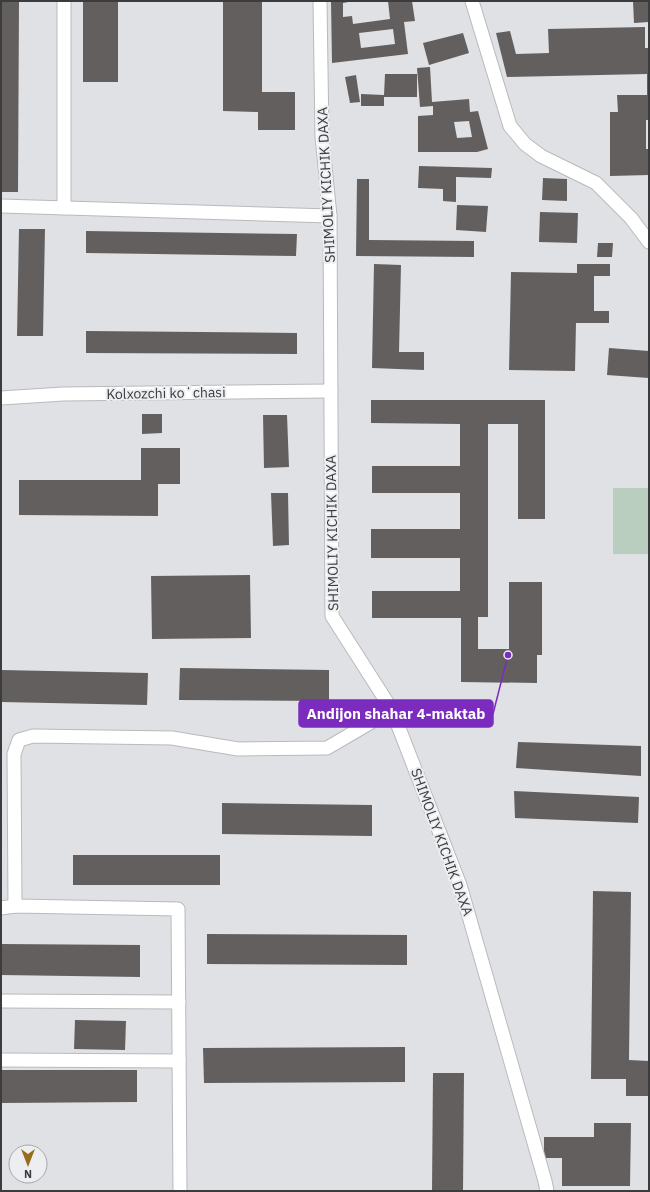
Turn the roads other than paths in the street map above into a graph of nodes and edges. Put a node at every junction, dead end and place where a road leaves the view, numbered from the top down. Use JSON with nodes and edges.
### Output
{"nodes":[{"id":1,"x":64,"y":1,"type":"edge"},
{"id":2,"x":320,"y":1,"type":"edge"},
{"id":3,"x":472,"y":1,"type":"edge"},
{"id":4,"x":1,"y":206,"type":"edge"},
{"id":5,"x":64,"y":208,"type":"junction"},
{"id":6,"x":330,"y":216,"type":"junction"},
{"id":7,"x":649,"y":242,"type":"edge"},
{"id":8,"x":331,"y":391,"type":"junction"},
{"id":9,"x":1,"y":398,"type":"edge"},
{"id":10,"x":392,"y":710,"type":"junction"},
{"id":11,"x":15,"y":906,"type":"junction"},
{"id":12,"x":1,"y":908,"type":"edge"},
{"id":13,"x":1,"y":1001,"type":"edge"},
{"id":14,"x":179,"y":1002,"type":"junction"},
{"id":15,"x":1,"y":1060,"type":"edge"},
{"id":16,"x":179,"y":1061,"type":"junction"},
{"id":17,"x":180,"y":1191,"type":"edge"},
{"id":18,"x":547,"y":1191,"type":"edge"}],
"edges":[{"from":1,"to":5,"type":"street"},
{"from":2,"to":6,"type":"street","name":"SHIMOLIY KICHIK DAXA"},
{"from":3,"to":7,"type":"street"},
{"from":4,"to":5,"type":"street"},
{"from":5,"to":6,"type":"street"},
{"from":6,"to":8,"type":"street","name":"SHIMOLIY KICHIK DAXA"},
{"from":8,"to":9,"type":"street","name":"Kolxozchi koʻchasi"},
{"from":8,"to":10,"type":"street","name":"SHIMOLIY KICHIK DAXA"},
{"from":10,"to":11,"type":"street"},
{"from":10,"to":18,"type":"street","name":"SHIMOLIY KICHIK DAXA"},
{"from":11,"to":12,"type":"street"},
{"from":11,"to":14,"type":"street"},
{"from":13,"to":14,"type":"street"},
{"from":14,"to":16,"type":"street"},
{"from":15,"to":16,"type":"street"},
{"from":16,"to":17,"type":"street"}]}
